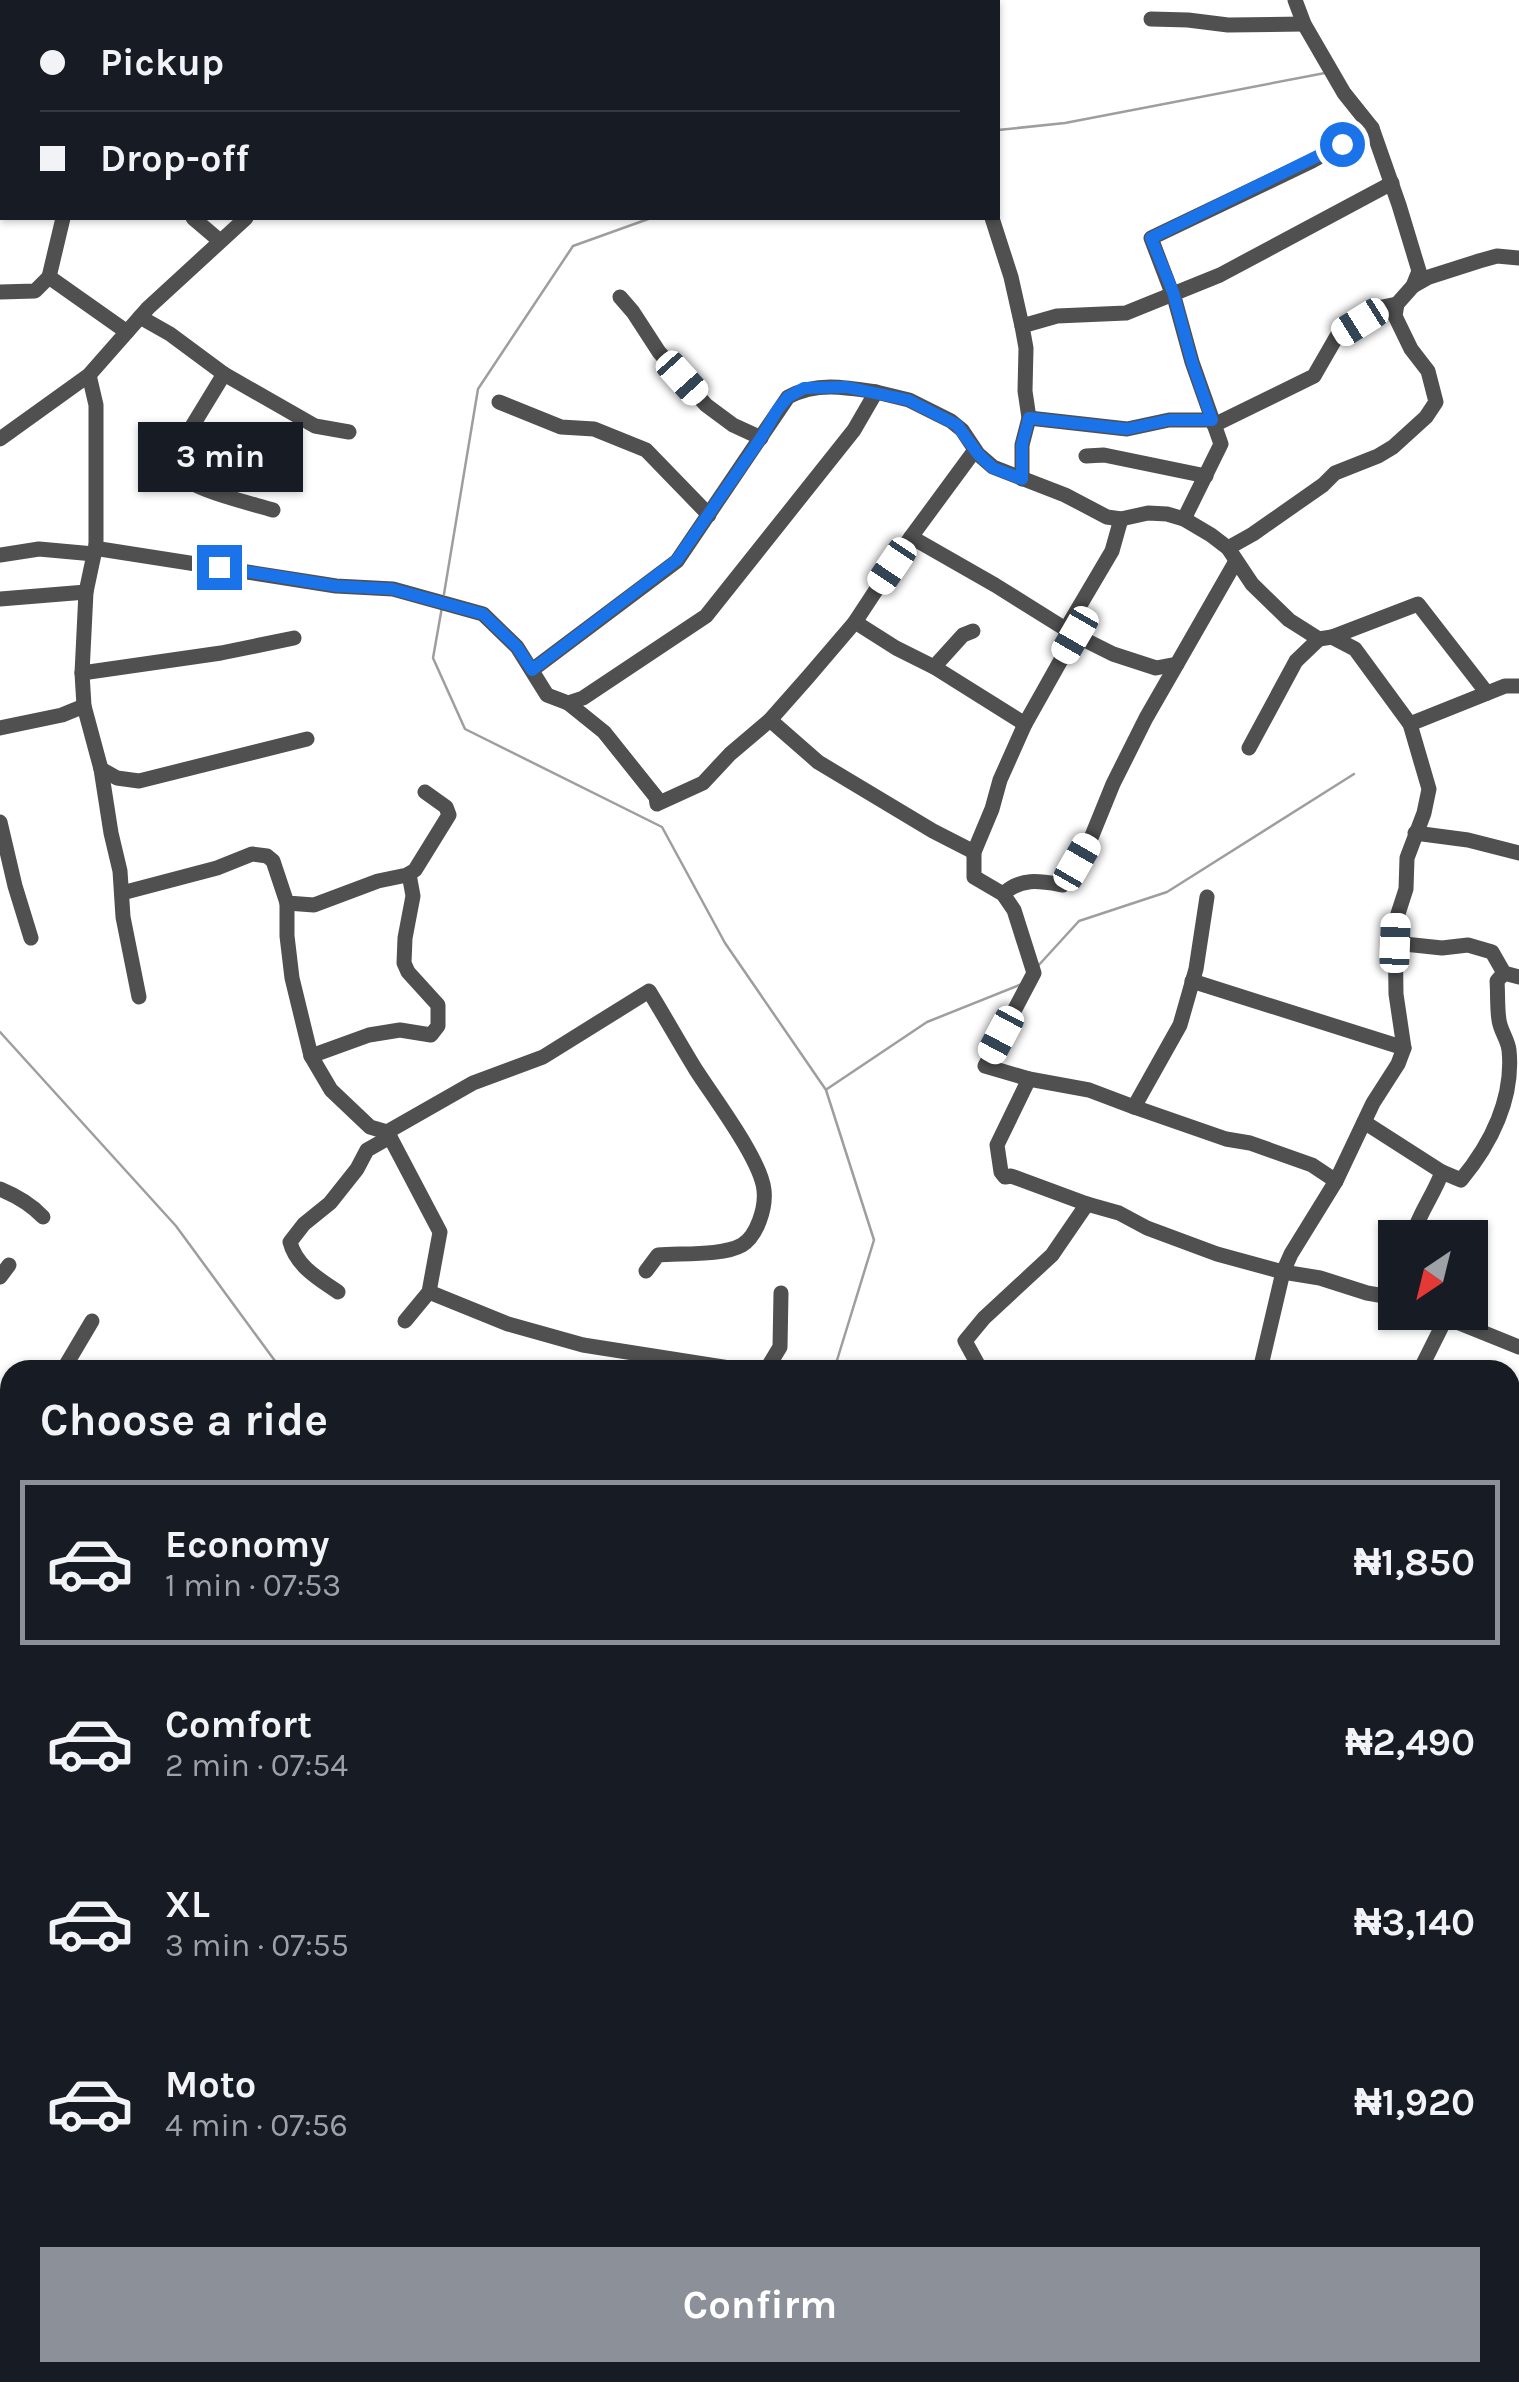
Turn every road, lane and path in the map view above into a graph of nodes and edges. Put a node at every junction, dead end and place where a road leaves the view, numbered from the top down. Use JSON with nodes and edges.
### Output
{"nodes":[{"id":1,"x":1295,"y":0,"type":"edge"},
{"id":2,"x":1151,"y":19,"type":"dead end"},
{"id":3,"x":1304,"y":24,"type":"junction"},
{"id":4,"x":1372,"y":128,"type":"junction"},
{"id":5,"x":1392,"y":184,"type":"junction"},
{"id":6,"x":63,"y":220,"type":"edge"},
{"id":7,"x":195,"y":220,"type":"edge"},
{"id":8,"x":244,"y":220,"type":"edge"},
{"id":9,"x":993,"y":220,"type":"edge"},
{"id":10,"x":220,"y":241,"type":"junction"},
{"id":11,"x":1519,"y":258,"type":"edge"},
{"id":12,"x":49,"y":277,"type":"junction"},
{"id":13,"x":1413,"y":286,"type":"junction"},
{"id":14,"x":0,"y":292,"type":"edge"},
{"id":15,"x":1172,"y":293,"type":"junction"},
{"id":16,"x":620,"y":297,"type":"dead end"},
{"id":17,"x":1397,"y":304,"type":"junction"},
{"id":18,"x":140,"y":318,"type":"junction"},
{"id":19,"x":1022,"y":326,"type":"junction"},
{"id":20,"x":127,"y":332,"type":"junction"},
{"id":21,"x":224,"y":374,"type":"junction"},
{"id":22,"x":89,"y":376,"type":"junction"},
{"id":23,"x":876,"y":392,"type":"junction"},
{"id":24,"x":500,"y":402,"type":"dead end"},
{"id":25,"x":1029,"y":418,"type":"junction"},
{"id":26,"x":1213,"y":422,"type":"junction"},
{"id":27,"x":349,"y":432,"type":"dead end"},
{"id":28,"x":0,"y":438,"type":"edge"},
{"id":29,"x":761,"y":438,"type":"junction"},
{"id":30,"x":975,"y":450,"type":"junction"},
{"id":31,"x":1086,"y":456,"type":"dead end"},
{"id":32,"x":1206,"y":476,"type":"junction"},
{"id":33,"x":1022,"y":479,"type":"junction"},
{"id":34,"x":273,"y":510,"type":"dead end"},
{"id":35,"x":709,"y":515,"type":"junction"},
{"id":36,"x":1121,"y":519,"type":"junction"},
{"id":37,"x":1184,"y":519,"type":"junction"},
{"id":38,"x":910,"y":537,"type":"junction"},
{"id":39,"x":95,"y":550,"type":"junction"},
{"id":40,"x":0,"y":554,"type":"edge"},
{"id":41,"x":1232,"y":554,"type":"junction"},
{"id":42,"x":86,"y":592,"type":"junction"},
{"id":43,"x":0,"y":599,"type":"edge"},
{"id":44,"x":854,"y":622,"type":"junction"},
{"id":45,"x":973,"y":631,"type":"dead end"},
{"id":46,"x":1071,"y":632,"type":"junction"},
{"id":47,"x":294,"y":638,"type":"dead end"},
{"id":48,"x":1325,"y":638,"type":"junction"},
{"id":49,"x":1177,"y":664,"type":"junction"},
{"id":50,"x":934,"y":667,"type":"junction"},
{"id":51,"x":532,"y":670,"type":"junction"},
{"id":52,"x":82,"y":673,"type":"junction"},
{"id":53,"x":1519,"y":686,"type":"edge"},
{"id":54,"x":1487,"y":692,"type":"junction"},
{"id":55,"x":568,"y":703,"type":"junction"},
{"id":56,"x":84,"y":706,"type":"junction"},
{"id":57,"x":770,"y":720,"type":"junction"},
{"id":58,"x":1024,"y":724,"type":"junction"},
{"id":59,"x":1410,"y":724,"type":"junction"},
{"id":60,"x":0,"y":728,"type":"edge"},
{"id":61,"x":307,"y":738,"type":"dead end"},
{"id":62,"x":1249,"y":748,"type":"dead end"},
{"id":63,"x":101,"y":769,"type":"junction"},
{"id":64,"x":425,"y":792,"type":"dead end"},
{"id":65,"x":0,"y":825,"type":"edge"},
{"id":66,"x":1415,"y":833,"type":"junction"},
{"id":67,"x":974,"y":852,"type":"junction"},
{"id":68,"x":1519,"y":853,"type":"edge"},
{"id":69,"x":410,"y":874,"type":"junction"},
{"id":70,"x":122,"y":893,"type":"junction"},
{"id":71,"x":1003,"y":894,"type":"junction"},
{"id":72,"x":1207,"y":898,"type":"dead end"},
{"id":73,"x":287,"y":902,"type":"junction"},
{"id":74,"x":31,"y":938,"type":"dead end"},
{"id":75,"x":1395,"y":943,"type":"junction"},
{"id":76,"x":1512,"y":975,"type":"edge"},
{"id":77,"x":1192,"y":982,"type":"junction"},
{"id":78,"x":139,"y":997,"type":"dead end"},
{"id":79,"x":1404,"y":1048,"type":"junction"},
{"id":80,"x":311,"y":1056,"type":"junction"},
{"id":81,"x":1028,"y":1079,"type":"junction"},
{"id":82,"x":1134,"y":1106,"type":"junction"},
{"id":83,"x":1364,"y":1122,"type":"junction"},
{"id":84,"x":389,"y":1135,"type":"junction"},
{"id":85,"x":1442,"y":1172,"type":"junction"},
{"id":86,"x":1336,"y":1181,"type":"junction"},
{"id":87,"x":0,"y":1189,"type":"edge"},
{"id":88,"x":1087,"y":1204,"type":"junction"},
{"id":89,"x":44,"y":1218,"type":"dead end"},
{"id":90,"x":1419,"y":1220,"type":"edge"},
{"id":91,"x":646,"y":1270,"type":"dead end"},
{"id":92,"x":1284,"y":1272,"type":"junction"},
{"id":93,"x":338,"y":1292,"type":"dead end"},
{"id":94,"x":429,"y":1292,"type":"junction"},
{"id":95,"x":782,"y":1293,"type":"dead end"},
{"id":96,"x":1378,"y":1295,"type":"edge"},
{"id":97,"x":92,"y":1321,"type":"dead end"},
{"id":98,"x":405,"y":1321,"type":"dead end"},
{"id":99,"x":1440,"y":1330,"type":"edge"},
{"id":100,"x":1480,"y":1330,"type":"edge"},
{"id":101,"x":1519,"y":1348,"type":"edge"},
{"id":102,"x":69,"y":1360,"type":"edge"},
{"id":103,"x":678,"y":1360,"type":"edge"},
{"id":104,"x":772,"y":1360,"type":"edge"},
{"id":105,"x":976,"y":1360,"type":"edge"},
{"id":106,"x":1262,"y":1360,"type":"edge"},
{"id":107,"x":1425,"y":1360,"type":"edge"}],
"edges":[{"from":1,"to":3,"type":"street"},
{"from":2,"to":3,"type":"street"},
{"from":3,"to":4,"type":"street"},
{"from":4,"to":5,"type":"street"},
{"from":4,"to":15,"type":"street"},
{"from":5,"to":13,"type":"street"},
{"from":5,"to":15,"type":"street"},
{"from":6,"to":12,"type":"street"},
{"from":7,"to":10,"type":"street"},
{"from":8,"to":10,"type":"street"},
{"from":9,"to":19,"type":"street"},
{"from":10,"to":18,"type":"street"},
{"from":11,"to":13,"type":"street"},
{"from":12,"to":14,"type":"street"},
{"from":12,"to":20,"type":"street"},
{"from":13,"to":17,"type":"street"},
{"from":15,"to":19,"type":"street"},
{"from":15,"to":26,"type":"street"},
{"from":16,"to":29,"type":"street"},
{"from":17,"to":26,"type":"street"},
{"from":17,"to":41,"type":"street"},
{"from":18,"to":20,"type":"street"},
{"from":18,"to":21,"type":"street"},
{"from":19,"to":25,"type":"street"},
{"from":20,"to":22,"type":"street"},
{"from":21,"to":27,"type":"street"},
{"from":21,"to":34,"type":"street"},
{"from":22,"to":28,"type":"street"},
{"from":22,"to":39,"type":"street"},
{"from":23,"to":29,"type":"street"},
{"from":23,"to":30,"type":"street"},
{"from":23,"to":55,"type":"street"},
{"from":24,"to":35,"type":"street"},
{"from":25,"to":26,"type":"street"},
{"from":25,"to":33,"type":"street"},
{"from":26,"to":32,"type":"street"},
{"from":29,"to":35,"type":"street"},
{"from":30,"to":33,"type":"street"},
{"from":30,"to":38,"type":"street"},
{"from":31,"to":32,"type":"street"},
{"from":32,"to":37,"type":"street"},
{"from":33,"to":36,"type":"street"},
{"from":35,"to":51,"type":"street"},
{"from":36,"to":37,"type":"street"},
{"from":36,"to":46,"type":"street"},
{"from":37,"to":41,"type":"street"},
{"from":38,"to":44,"type":"street"},
{"from":38,"to":46,"type":"street"},
{"from":39,"to":40,"type":"street"},
{"from":39,"to":42,"type":"street"},
{"from":39,"to":51,"type":"street"},
{"from":41,"to":48,"type":"street"},
{"from":41,"to":49,"type":"street"},
{"from":42,"to":43,"type":"street"},
{"from":42,"to":52,"type":"street"},
{"from":44,"to":50,"type":"street"},
{"from":44,"to":57,"type":"street"},
{"from":45,"to":50,"type":"street"},
{"from":46,"to":49,"type":"street"},
{"from":46,"to":58,"type":"street"},
{"from":47,"to":52,"type":"street"},
{"from":48,"to":54,"type":"street"},
{"from":48,"to":59,"type":"street"},
{"from":48,"to":62,"type":"street"},
{"from":49,"to":71,"type":"street"},
{"from":50,"to":58,"type":"street"},
{"from":51,"to":55,"type":"street"},
{"from":52,"to":56,"type":"street"},
{"from":53,"to":54,"type":"street"},
{"from":54,"to":59,"type":"street"},
{"from":55,"to":57,"type":"street"},
{"from":56,"to":60,"type":"street"},
{"from":56,"to":63,"type":"street"},
{"from":57,"to":67,"type":"street"},
{"from":58,"to":67,"type":"street"},
{"from":59,"to":66,"type":"street"},
{"from":61,"to":63,"type":"street"},
{"from":63,"to":70,"type":"street"},
{"from":64,"to":69,"type":"street"},
{"from":65,"to":74,"type":"street"},
{"from":66,"to":68,"type":"street"},
{"from":66,"to":75,"type":"street"},
{"from":67,"to":71,"type":"street"},
{"from":69,"to":73,"type":"street"},
{"from":69,"to":80,"type":"street"},
{"from":70,"to":73,"type":"street"},
{"from":70,"to":78,"type":"street"},
{"from":71,"to":81,"type":"street"},
{"from":72,"to":77,"type":"street"},
{"from":73,"to":80,"type":"street"},
{"from":75,"to":76,"type":"street"},
{"from":75,"to":79,"type":"street"},
{"from":76,"to":85,"type":"street"},
{"from":77,"to":79,"type":"street"},
{"from":77,"to":82,"type":"street"},
{"from":79,"to":83,"type":"street"},
{"from":80,"to":84,"type":"street"},
{"from":81,"to":82,"type":"street"},
{"from":81,"to":88,"type":"street"},
{"from":82,"to":86,"type":"street"},
{"from":83,"to":85,"type":"street"},
{"from":83,"to":86,"type":"street"},
{"from":84,"to":91,"type":"street"},
{"from":84,"to":93,"type":"street"},
{"from":84,"to":94,"type":"street"},
{"from":85,"to":90,"type":"street"},
{"from":86,"to":92,"type":"street"},
{"from":87,"to":89,"type":"street"},
{"from":88,"to":92,"type":"street"},
{"from":88,"to":105,"type":"street"},
{"from":92,"to":96,"type":"street"},
{"from":92,"to":106,"type":"street"},
{"from":94,"to":98,"type":"street"},
{"from":94,"to":103,"type":"street"},
{"from":95,"to":104,"type":"street"},
{"from":97,"to":102,"type":"street"},
{"from":99,"to":107,"type":"street"},
{"from":100,"to":101,"type":"street"}]}
